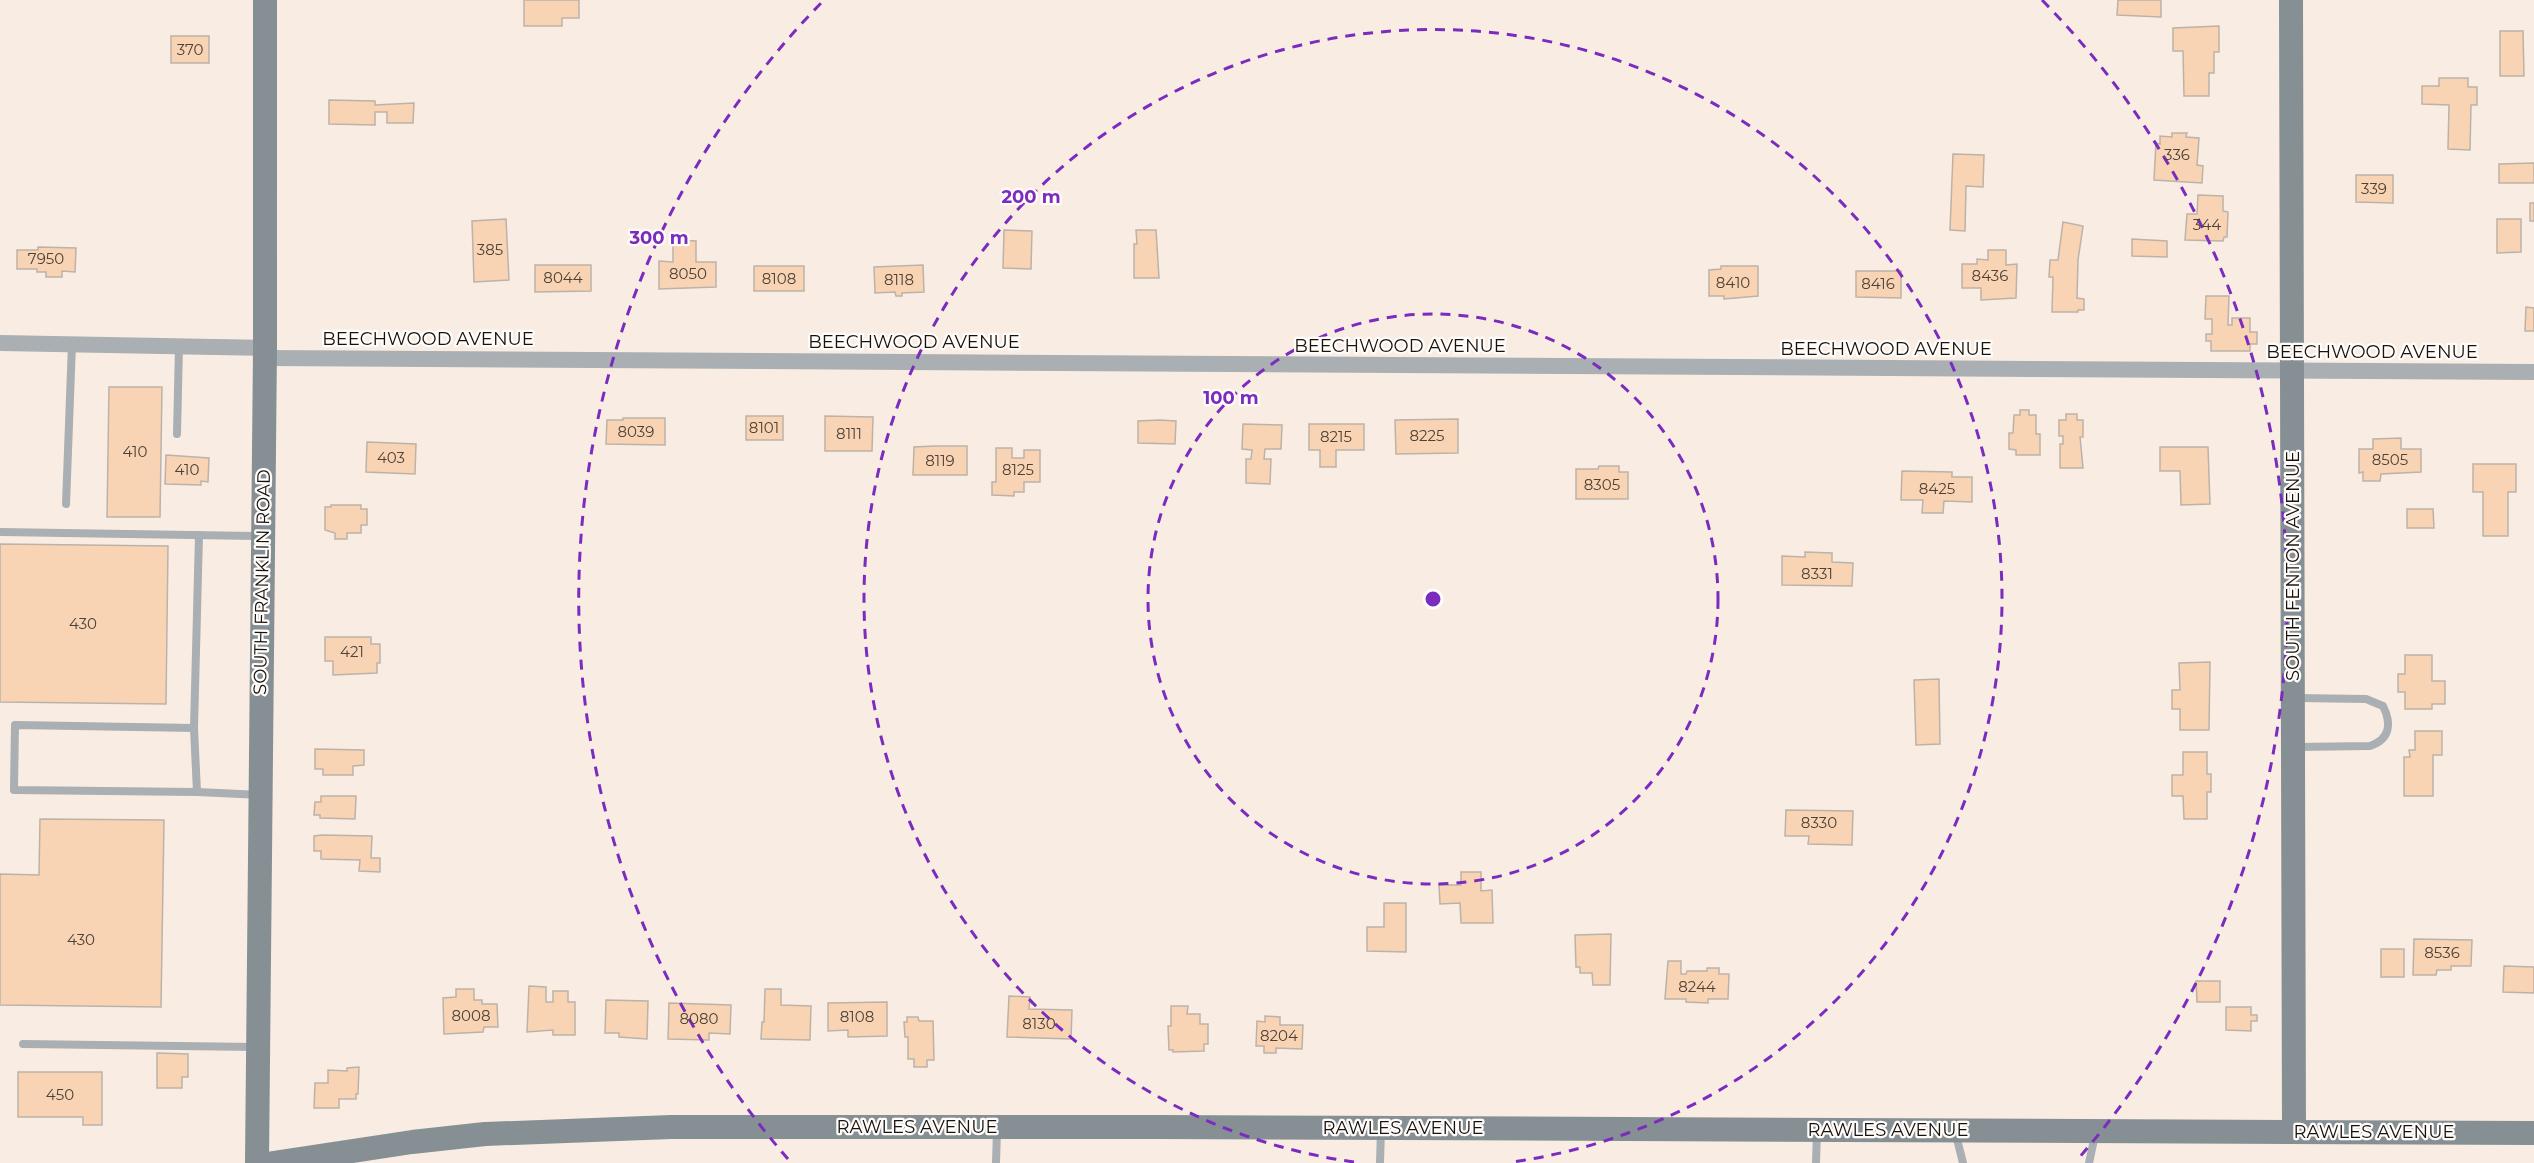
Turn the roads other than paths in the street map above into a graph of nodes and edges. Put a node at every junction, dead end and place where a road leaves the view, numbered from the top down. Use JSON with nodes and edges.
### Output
{"nodes":[{"id":1,"x":265,"y":0,"type":"edge"},
{"id":2,"x":2291,"y":0,"type":"edge"},
{"id":3,"x":0,"y":343,"type":"edge"},
{"id":4,"x":72,"y":344,"type":"junction"},
{"id":5,"x":179,"y":346,"type":"junction"},
{"id":6,"x":265,"y":353,"type":"junction"},
{"id":7,"x":2292,"y":371,"type":"junction"},
{"id":8,"x":2534,"y":372,"type":"edge"},
{"id":9,"x":177,"y":434,"type":"dead end"},
{"id":10,"x":66,"y":504,"type":"dead end"},
{"id":11,"x":0,"y":532,"type":"edge"},
{"id":12,"x":199,"y":535,"type":"junction"},
{"id":13,"x":262,"y":536,"type":"junction"},
{"id":14,"x":2293,"y":698,"type":"junction"},
{"id":15,"x":194,"y":728,"type":"junction"},
{"id":16,"x":2293,"y":747,"type":"junction"},
{"id":17,"x":197,"y":792,"type":"junction"},
{"id":18,"x":260,"y":795,"type":"junction"},
{"id":19,"x":23,"y":1044,"type":"dead end"},
{"id":20,"x":258,"y":1047,"type":"junction"},
{"id":21,"x":997,"y":1126,"type":"junction"},
{"id":22,"x":1381,"y":1128,"type":"junction"},
{"id":23,"x":1817,"y":1130,"type":"junction"},
{"id":24,"x":1955,"y":1131,"type":"junction"},
{"id":25,"x":2095,"y":1131,"type":"junction"},
{"id":26,"x":2294,"y":1132,"type":"junction"},
{"id":27,"x":2534,"y":1133,"type":"edge"},
{"id":28,"x":257,"y":1163,"type":"edge"},
{"id":29,"x":273,"y":1163,"type":"edge"},
{"id":30,"x":996,"y":1163,"type":"edge"},
{"id":31,"x":1380,"y":1163,"type":"edge"},
{"id":32,"x":1816,"y":1163,"type":"edge"},
{"id":33,"x":1963,"y":1163,"type":"edge"},
{"id":34,"x":2089,"y":1163,"type":"edge"}],
"edges":[{"from":1,"to":6,"type":"street","name":"SOUTH FRANKLIN ROAD"},
{"from":2,"to":7,"type":"street","name":"SOUTH FENTON AVENUE"},
{"from":3,"to":4,"type":"street","name":"BEECHWOOD AVENUE"},
{"from":4,"to":5,"type":"street","name":"BEECHWOOD AVENUE"},
{"from":4,"to":10,"type":"lane"},
{"from":5,"to":6,"type":"street","name":"BEECHWOOD AVENUE"},
{"from":5,"to":9,"type":"lane"},
{"from":6,"to":7,"type":"street","name":"BEECHWOOD AVENUE"},
{"from":6,"to":13,"type":"street","name":"SOUTH FRANKLIN ROAD"},
{"from":7,"to":8,"type":"street","name":"BEECHWOOD AVENUE"},
{"from":7,"to":14,"type":"street","name":"SOUTH FENTON AVENUE"},
{"from":11,"to":12,"type":"lane"},
{"from":12,"to":13,"type":"lane"},
{"from":12,"to":15,"type":"lane"},
{"from":13,"to":18,"type":"street","name":"SOUTH FRANKLIN ROAD"},
{"from":14,"to":16,"type":"street","name":"SOUTH FENTON AVENUE"},
{"from":14,"to":16,"type":"lane"},
{"from":15,"to":17,"type":"lane"},
{"from":15,"to":17,"type":"lane"},
{"from":16,"to":26,"type":"street","name":"SOUTH FENTON AVENUE"},
{"from":17,"to":18,"type":"lane"},
{"from":18,"to":20,"type":"street","name":"SOUTH FRANKLIN ROAD"},
{"from":19,"to":20,"type":"lane"},
{"from":20,"to":28,"type":"street","name":"SOUTH FRANKLIN ROAD"},
{"from":21,"to":22,"type":"street","name":"RAWLES AVENUE"},
{"from":21,"to":29,"type":"street","name":"RAWLES AVENUE"},
{"from":21,"to":30,"type":"lane"},
{"from":22,"to":23,"type":"street","name":"RAWLES AVENUE"},
{"from":22,"to":31,"type":"lane"},
{"from":23,"to":24,"type":"street","name":"RAWLES AVENUE"},
{"from":23,"to":32,"type":"lane"},
{"from":24,"to":25,"type":"street","name":"RAWLES AVENUE"},
{"from":24,"to":33,"type":"lane"},
{"from":25,"to":26,"type":"street","name":"RAWLES AVENUE"},
{"from":25,"to":34,"type":"lane"},
{"from":26,"to":27,"type":"street","name":"RAWLES AVENUE"}]}
